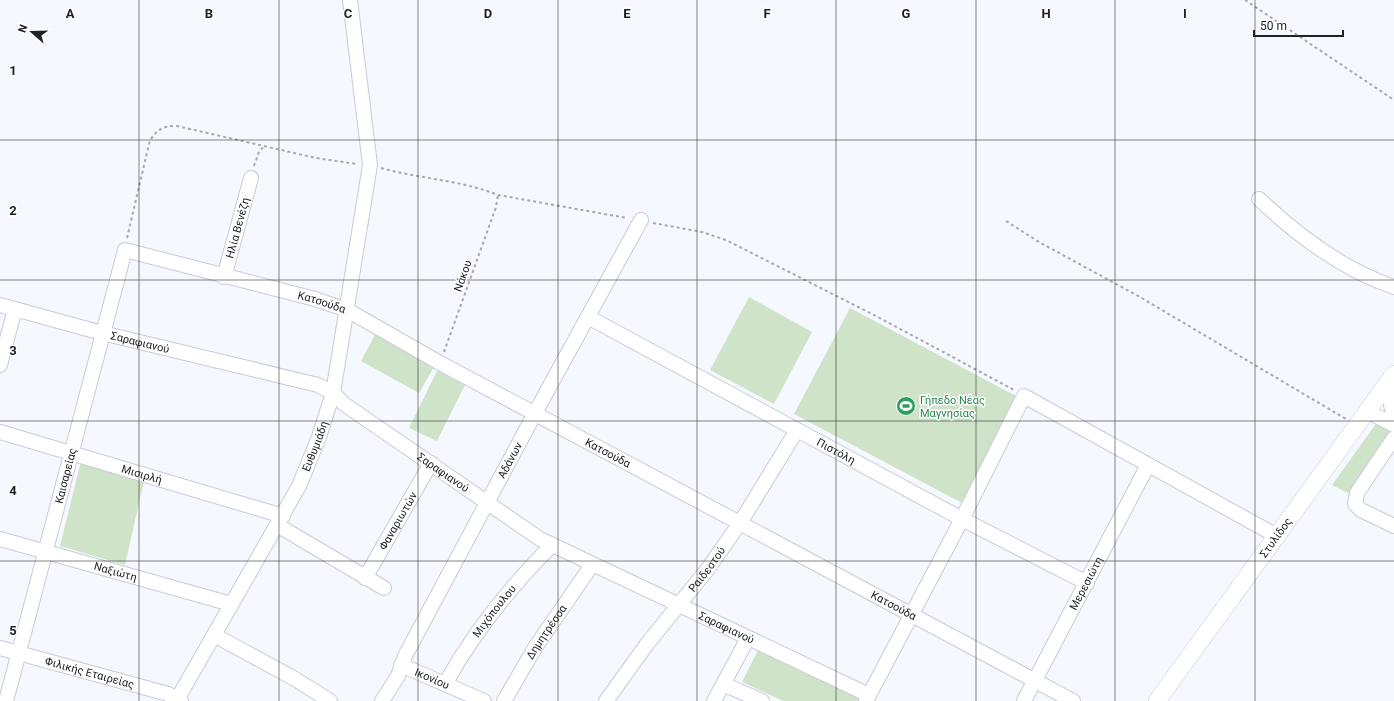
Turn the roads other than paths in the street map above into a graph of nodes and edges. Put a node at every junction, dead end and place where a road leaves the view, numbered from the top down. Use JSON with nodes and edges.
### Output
{"nodes":[{"id":1,"x":350,"y":0,"type":"edge"},
{"id":2,"x":251,"y":178,"type":"road end"},
{"id":3,"x":1259,"y":199,"type":"dead end"},
{"id":4,"x":641,"y":220,"type":"road end"},
{"id":5,"x":125,"y":250,"type":"joint"},
{"id":6,"x":224,"y":277,"type":"junction"},
{"id":7,"x":1394,"y":287,"type":"edge"},
{"id":8,"x":0,"y":305,"type":"edge"},
{"id":9,"x":15,"y":309,"type":"junction"},
{"id":10,"x":347,"y":310,"type":"junction"},
{"id":11,"x":588,"y":317,"type":"junction"},
{"id":12,"x":102,"y":333,"type":"junction"},
{"id":13,"x":0,"y":365,"type":"edge"},
{"id":14,"x":1390,"y":380,"type":"edge"},
{"id":15,"x":333,"y":393,"type":"junction"},
{"id":16,"x":535,"y":413,"type":"junction"},
{"id":17,"x":1394,"y":416,"type":"edge"},
{"id":18,"x":1362,"y":418,"type":"junction"},
{"id":19,"x":1394,"y":425,"type":"edge"},
{"id":20,"x":797,"y":430,"type":"junction"},
{"id":21,"x":0,"y":432,"type":"edge"},
{"id":22,"x":1394,"y":438,"type":"edge"},
{"id":23,"x":71,"y":452,"type":"junction"},
{"id":24,"x":431,"y":463,"type":"junction"},
{"id":25,"x":1148,"y":465,"type":"junction"},
{"id":26,"x":487,"y":503,"type":"junction"},
{"id":27,"x":962,"y":519,"type":"junction"},
{"id":28,"x":280,"y":520,"type":"junction"},
{"id":29,"x":740,"y":523,"type":"junction"},
{"id":30,"x":1394,"y":526,"type":"edge"},
{"id":31,"x":1277,"y":536,"type":"junction"},
{"id":32,"x":0,"y":539,"type":"edge"},
{"id":33,"x":552,"y":544,"type":"junction"},
{"id":34,"x":47,"y":551,"type":"junction"},
{"id":35,"x":592,"y":565,"type":"junction"},
{"id":36,"x":365,"y":578,"type":"junction"},
{"id":37,"x":1087,"y":583,"type":"junction"},
{"id":38,"x":384,"y":588,"type":"dead end"},
{"id":39,"x":232,"y":604,"type":"junction"},
{"id":40,"x":679,"y":604,"type":"junction"},
{"id":41,"x":913,"y":614,"type":"junction"},
{"id":42,"x":214,"y":635,"type":"junction"},
{"id":43,"x":748,"y":638,"type":"junction"},
{"id":44,"x":0,"y":648,"type":"edge"},
{"id":45,"x":19,"y":654,"type":"junction"},
{"id":46,"x":402,"y":665,"type":"junction"},
{"id":47,"x":1036,"y":680,"type":"junction"},
{"id":48,"x":445,"y":684,"type":"junction"},
{"id":49,"x":723,"y":684,"type":"junction"},
{"id":50,"x":867,"y":698,"type":"edge"},
{"id":51,"x":179,"y":700,"type":"edge"},
{"id":52,"x":6,"y":701,"type":"edge"},
{"id":53,"x":330,"y":701,"type":"edge"},
{"id":54,"x":382,"y":701,"type":"edge"},
{"id":55,"x":484,"y":701,"type":"edge"},
{"id":56,"x":504,"y":701,"type":"edge"},
{"id":57,"x":606,"y":701,"type":"edge"},
{"id":58,"x":714,"y":701,"type":"edge"},
{"id":59,"x":762,"y":701,"type":"edge"},
{"id":60,"x":1024,"y":701,"type":"edge"},
{"id":61,"x":1073,"y":701,"type":"edge"},
{"id":62,"x":1157,"y":701,"type":"edge"}],
"edges":[{"from":1,"to":10,"type":"street","name":"Ευθυμιάδη"},
{"from":2,"to":6,"type":"street","name":"Ηλία Βενέζη"},
{"from":3,"to":7,"type":"street"},
{"from":4,"to":11,"type":"street","name":"Αδάνων"},
{"from":5,"to":6,"type":"street","name":"Κατσούδα"},
{"from":5,"to":12,"type":"street","name":"Καισαρείας"},
{"from":6,"to":10,"type":"street","name":"Κατσούδα"},
{"from":8,"to":9,"type":"street","name":"Σαραφιανού"},
{"from":9,"to":12,"type":"street","name":"Σαραφιανού"},
{"from":9,"to":13,"type":"street"},
{"from":10,"to":15,"type":"street","name":"Ευθυμιάδη"},
{"from":10,"to":16,"type":"street","name":"Κατσούδα"},
{"from":11,"to":16,"type":"street","name":"Αδάνων"},
{"from":11,"to":20,"type":"street","name":"Πιστόλη"},
{"from":12,"to":15,"type":"street","name":"Σαραφιανού"},
{"from":12,"to":23,"type":"street","name":"Καισαρείας"},
{"from":14,"to":17,"type":"street"},
{"from":14,"to":18,"type":"main road","name":"Στυλίδος"},
{"from":15,"to":24,"type":"street","name":"Σαραφιανού"},
{"from":15,"to":28,"type":"street","name":"Ευθυμιάδη"},
{"from":16,"to":26,"type":"street","name":"Αδάνων"},
{"from":16,"to":29,"type":"street","name":"Κατσούδα"},
{"from":18,"to":19,"type":"street"},
{"from":18,"to":31,"type":"main road","name":"Στυλίδος"},
{"from":20,"to":27,"type":"street","name":"Πιστόλη"},
{"from":20,"to":29,"type":"street","name":"Ραιδεστού"},
{"from":21,"to":23,"type":"street","name":"Μισιρλή"},
{"from":22,"to":30,"type":"street"},
{"from":23,"to":28,"type":"street","name":"Μισιρλή"},
{"from":23,"to":34,"type":"street","name":"Καισαρείας"},
{"from":24,"to":26,"type":"street","name":"Σαραφιανού"},
{"from":24,"to":36,"type":"street","name":"Φαναριωτών"},
{"from":25,"to":27,"type":"street"},
{"from":25,"to":31,"type":"street"},
{"from":25,"to":37,"type":"street","name":"Μερεσιώτη"},
{"from":26,"to":33,"type":"street","name":"Σαραφιανού"},
{"from":26,"to":46,"type":"street","name":"Αδάνων"},
{"from":27,"to":37,"type":"street","name":"Πιστόλη"},
{"from":27,"to":41,"type":"street"},
{"from":28,"to":36,"type":"street","name":"Μισιρλή"},
{"from":28,"to":39,"type":"street","name":"Ευθυμιάδη"},
{"from":29,"to":40,"type":"street","name":"Ραιδεστού"},
{"from":29,"to":41,"type":"street","name":"Κατσούδα"},
{"from":31,"to":62,"type":"main road","name":"Στυλίδος"},
{"from":32,"to":34,"type":"street","name":"Ναξιώτη"},
{"from":33,"to":35,"type":"street","name":"Σαραφιανού"},
{"from":33,"to":48,"type":"street","name":"Μιχόπουλου"},
{"from":34,"to":39,"type":"street","name":"Ναξιώτη"},
{"from":34,"to":45,"type":"street","name":"Καισαρείας"},
{"from":35,"to":40,"type":"street","name":"Σαραφιανού"},
{"from":35,"to":56,"type":"street","name":"Δημητρέσσα"},
{"from":36,"to":38,"type":"street","name":"Μισιρλή"},
{"from":37,"to":47,"type":"street","name":"Μερεσιώτη"},
{"from":39,"to":42,"type":"street","name":"Ευθυμιάδη"},
{"from":40,"to":43,"type":"street","name":"Σαραφιανού"},
{"from":40,"to":57,"type":"street","name":"Ραιδεστού"},
{"from":41,"to":47,"type":"street","name":"Κατσούδα"},
{"from":41,"to":50,"type":"street"},
{"from":42,"to":51,"type":"street","name":"Ευθυμιάδη"},
{"from":42,"to":53,"type":"street"},
{"from":43,"to":49,"type":"street"},
{"from":43,"to":50,"type":"street","name":"Σαραφιανού"},
{"from":44,"to":45,"type":"street","name":"Φιλικής Εταιρείας"},
{"from":45,"to":51,"type":"street","name":"Φιλικής Εταιρείας"},
{"from":45,"to":52,"type":"street","name":"Καισαρείας"},
{"from":46,"to":48,"type":"street","name":"Ικονίου"},
{"from":46,"to":54,"type":"street","name":"Αδάνων"},
{"from":47,"to":60,"type":"street","name":"Μερεσιώτη"},
{"from":47,"to":61,"type":"street","name":"Κατσούδα"},
{"from":48,"to":55,"type":"street","name":"Ικονίου"},
{"from":49,"to":58,"type":"street"},
{"from":49,"to":59,"type":"street"}]}
